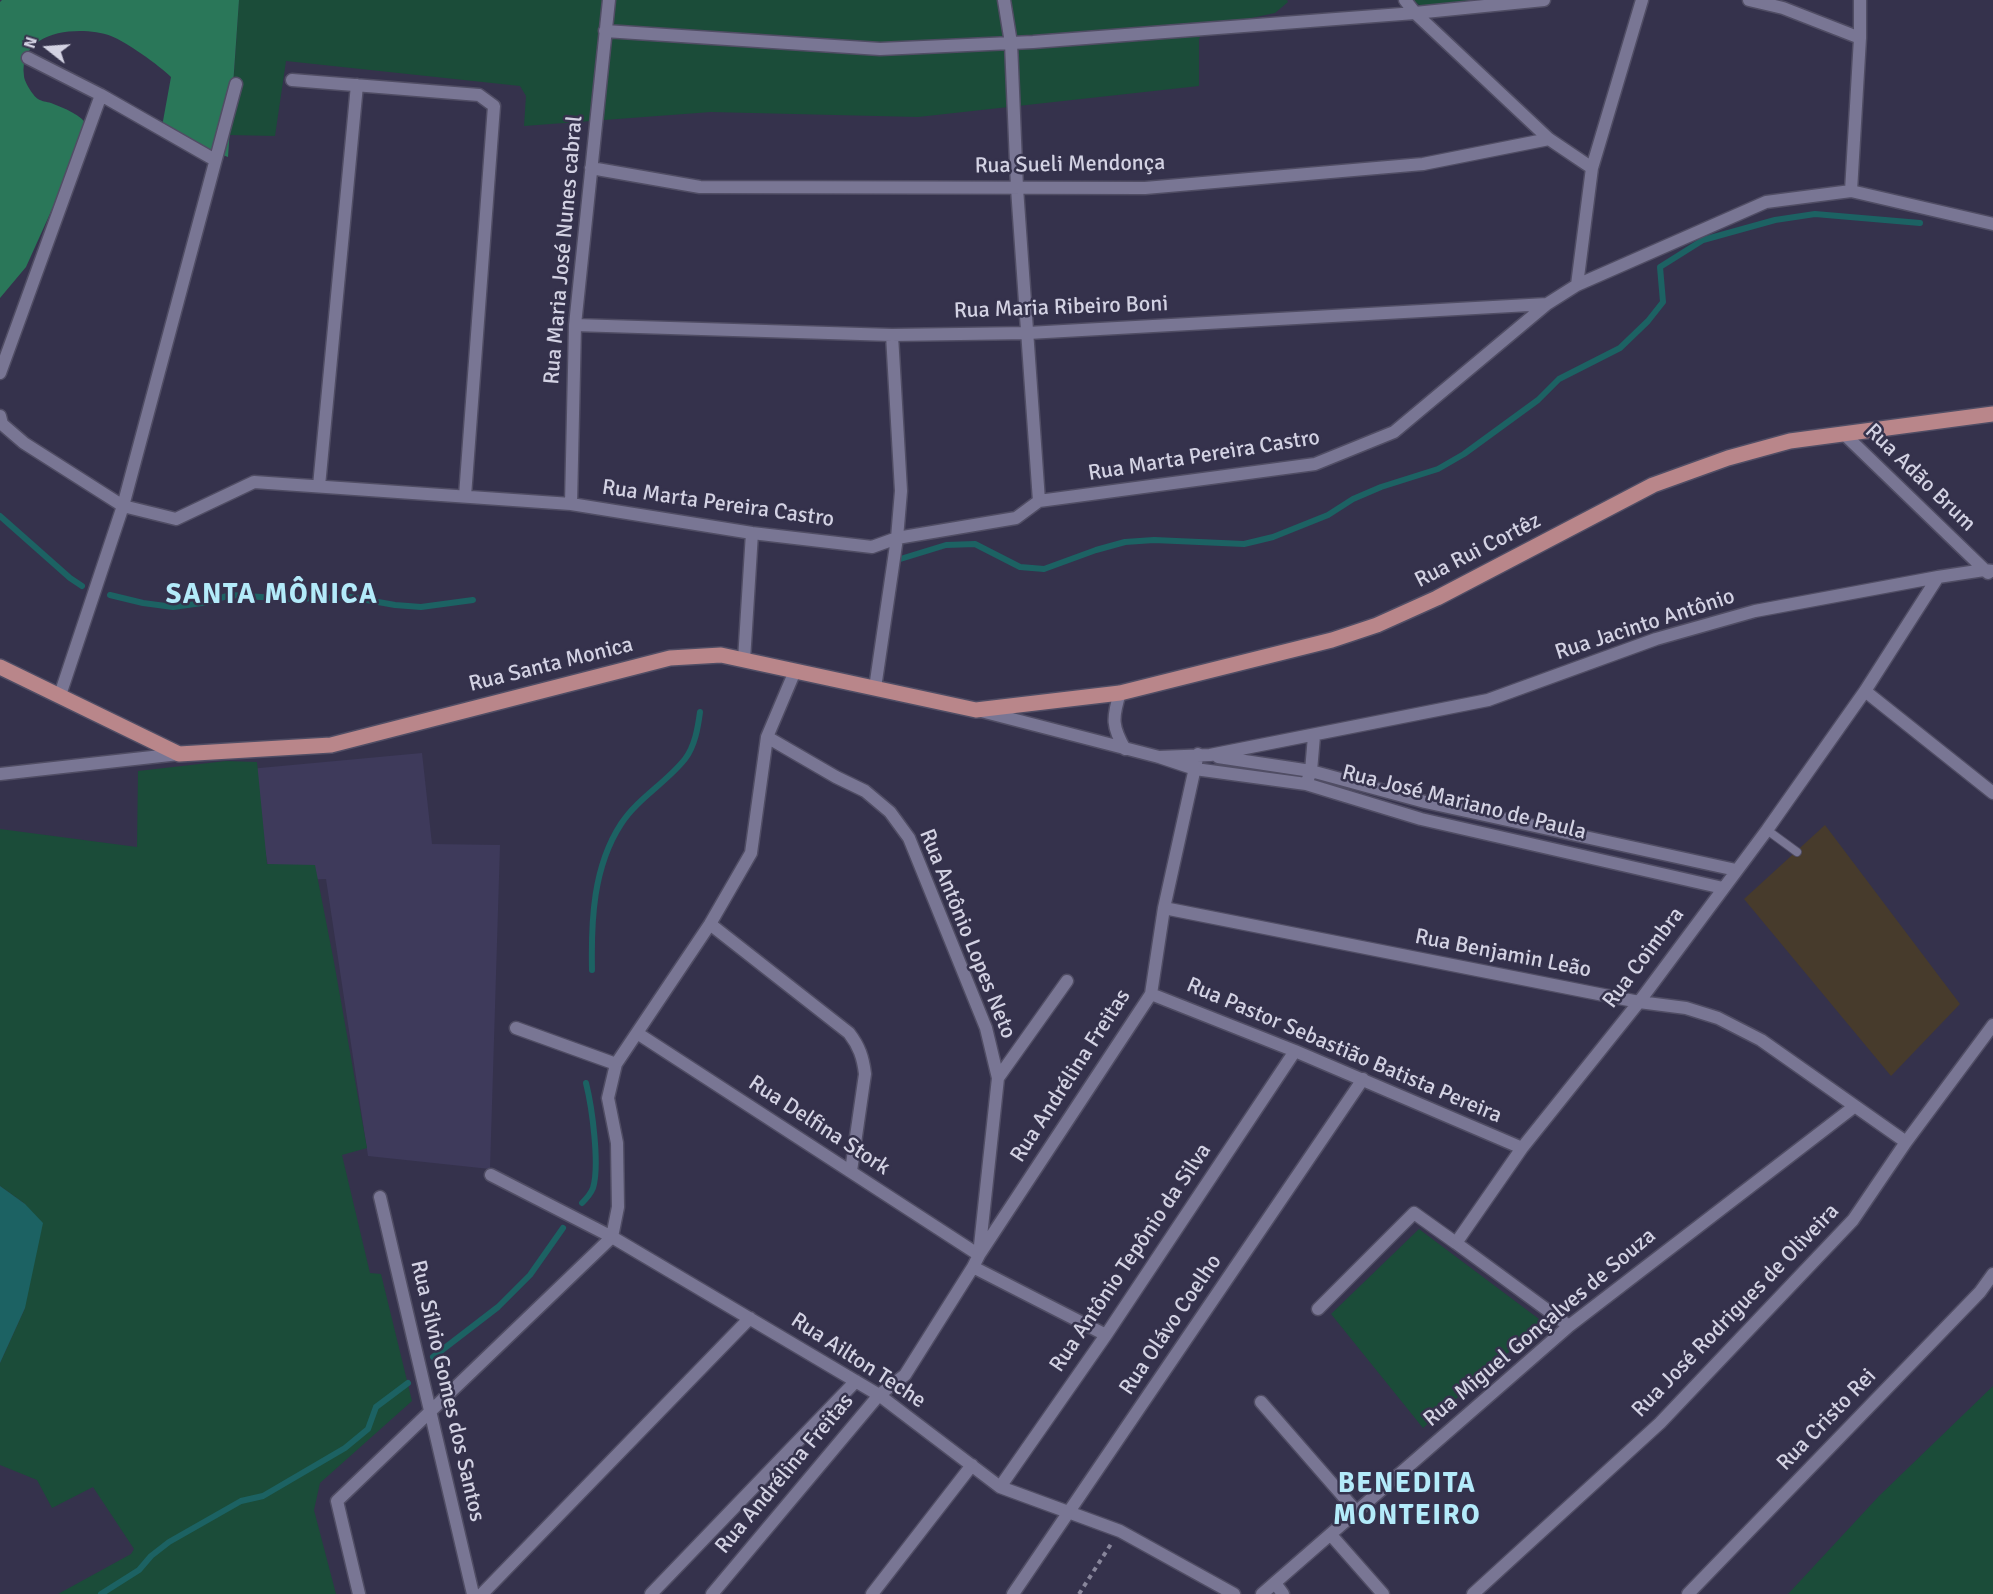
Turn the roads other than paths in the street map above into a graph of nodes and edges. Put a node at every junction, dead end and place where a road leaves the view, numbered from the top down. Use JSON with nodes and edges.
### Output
{"nodes":[{"id":1,"x":609,"y":0,"type":"edge"},
{"id":2,"x":1004,"y":0,"type":"edge"},
{"id":3,"x":1405,"y":0,"type":"edge"},
{"id":4,"x":1544,"y":0,"type":"edge"},
{"id":5,"x":1642,"y":0,"type":"edge"},
{"id":6,"x":1749,"y":0,"type":"edge"},
{"id":7,"x":1860,"y":0,"type":"edge"},
{"id":8,"x":1415,"y":13,"type":"junction"},
{"id":9,"x":605,"y":31,"type":"junction"},
{"id":10,"x":1860,"y":38,"type":"junction"},
{"id":11,"x":1011,"y":43,"type":"junction"},
{"id":12,"x":28,"y":58,"type":"dead end"},
{"id":13,"x":292,"y":80,"type":"dead end"},
{"id":14,"x":236,"y":84,"type":"dead end"},
{"id":15,"x":357,"y":85,"type":"junction"},
{"id":16,"x":101,"y":95,"type":"junction"},
{"id":17,"x":1549,"y":139,"type":"junction"},
{"id":18,"x":215,"y":160,"type":"junction"},
{"id":19,"x":591,"y":168,"type":"junction"},
{"id":20,"x":1592,"y":168,"type":"junction"},
{"id":21,"x":1017,"y":188,"type":"junction"},
{"id":22,"x":1851,"y":191,"type":"junction"},
{"id":23,"x":1993,"y":224,"type":"edge"},
{"id":24,"x":1576,"y":285,"type":"junction"},
{"id":25,"x":1547,"y":304,"type":"junction"},
{"id":26,"x":575,"y":325,"type":"junction"},
{"id":27,"x":1028,"y":333,"type":"junction"},
{"id":28,"x":892,"y":335,"type":"junction"},
{"id":29,"x":0,"y":373,"type":"edge"},
{"id":30,"x":1993,"y":414,"type":"edge"},
{"id":31,"x":0,"y":416,"type":"edge"},
{"id":32,"x":1843,"y":433,"type":"junction"},
{"id":33,"x":319,"y":486,"type":"junction"},
{"id":34,"x":465,"y":496,"type":"junction"},
{"id":35,"x":1040,"y":501,"type":"junction"},
{"id":36,"x":571,"y":504,"type":"junction"},
{"id":37,"x":123,"y":506,"type":"junction"},
{"id":38,"x":752,"y":532,"type":"junction"},
{"id":39,"x":897,"y":538,"type":"junction"},
{"id":40,"x":1990,"y":573,"type":"edge"},
{"id":41,"x":1938,"y":577,"type":"junction"},
{"id":42,"x":744,"y":660,"type":"junction"},
{"id":43,"x":0,"y":667,"type":"edge"},
{"id":44,"x":795,"y":671,"type":"junction"},
{"id":45,"x":875,"y":688,"type":"junction"},
{"id":46,"x":1864,"y":691,"type":"junction"},
{"id":47,"x":1120,"y":693,"type":"junction"},
{"id":48,"x":60,"y":695,"type":"junction"},
{"id":49,"x":976,"y":710,"type":"junction"},
{"id":50,"x":1314,"y":736,"type":"junction"},
{"id":51,"x":767,"y":737,"type":"junction"},
{"id":52,"x":1125,"y":749,"type":"junction"},
{"id":53,"x":179,"y":754,"type":"junction"},
{"id":54,"x":1203,"y":755,"type":"junction"},
{"id":55,"x":1159,"y":757,"type":"junction"},
{"id":56,"x":1195,"y":769,"type":"junction"},
{"id":57,"x":1311,"y":771,"type":"junction"},
{"id":58,"x":0,"y":774,"type":"edge"},
{"id":59,"x":1306,"y":784,"type":"junction"},
{"id":60,"x":1993,"y":794,"type":"edge"},
{"id":61,"x":1425,"y":802,"type":"junction"},
{"id":62,"x":1474,"y":813,"type":"junction"},
{"id":63,"x":1421,"y":819,"type":"junction"},
{"id":64,"x":1538,"y":827,"type":"junction"},
{"id":65,"x":1470,"y":830,"type":"junction"},
{"id":66,"x":1767,"y":830,"type":"junction"},
{"id":67,"x":1603,"y":841,"type":"junction"},
{"id":68,"x":1534,"y":844,"type":"junction"},
{"id":69,"x":1797,"y":852,"type":"dead end"},
{"id":70,"x":1599,"y":859,"type":"junction"},
{"id":71,"x":1736,"y":870,"type":"junction"},
{"id":72,"x":1723,"y":888,"type":"junction"},
{"id":73,"x":1164,"y":908,"type":"junction"},
{"id":74,"x":710,"y":924,"type":"junction"},
{"id":75,"x":1067,"y":981,"type":"dead end"},
{"id":76,"x":1151,"y":994,"type":"junction"},
{"id":77,"x":1639,"y":1002,"type":"junction"},
{"id":78,"x":1993,"y":1025,"type":"edge"},
{"id":79,"x":516,"y":1028,"type":"dead end"},
{"id":80,"x":637,"y":1033,"type":"junction"},
{"id":81,"x":1294,"y":1051,"type":"junction"},
{"id":82,"x":616,"y":1064,"type":"junction"},
{"id":83,"x":998,"y":1077,"type":"junction"},
{"id":84,"x":1363,"y":1079,"type":"junction"},
{"id":85,"x":1855,"y":1107,"type":"junction"},
{"id":86,"x":1906,"y":1142,"type":"junction"},
{"id":87,"x":1522,"y":1148,"type":"junction"},
{"id":88,"x":851,"y":1171,"type":"junction"},
{"id":89,"x":491,"y":1175,"type":"dead end"},
{"id":90,"x":380,"y":1197,"type":"dead end"},
{"id":91,"x":612,"y":1237,"type":"junction"},
{"id":92,"x":1456,"y":1243,"type":"junction"},
{"id":93,"x":979,"y":1255,"type":"junction"},
{"id":94,"x":973,"y":1267,"type":"junction"},
{"id":95,"x":1993,"y":1274,"type":"edge"},
{"id":96,"x":1318,"y":1309,"type":"dead end"},
{"id":97,"x":750,"y":1318,"type":"junction"},
{"id":98,"x":1569,"y":1326,"type":"junction"},
{"id":99,"x":1106,"y":1335,"type":"junction"},
{"id":100,"x":856,"y":1381,"type":"junction"},
{"id":101,"x":879,"y":1395,"type":"junction"},
{"id":102,"x":1261,"y":1402,"type":"dead end"},
{"id":103,"x":431,"y":1412,"type":"junction"},
{"id":104,"x":972,"y":1466,"type":"junction"},
{"id":105,"x":1000,"y":1487,"type":"junction"},
{"id":106,"x":1356,"y":1511,"type":"junction"},
{"id":107,"x":1070,"y":1513,"type":"junction"},
{"id":108,"x":1331,"y":1534,"type":"junction"},
{"id":109,"x":1275,"y":1583,"type":"junction"},
{"id":110,"x":359,"y":1594,"type":"edge"},
{"id":111,"x":473,"y":1594,"type":"edge"},
{"id":112,"x":482,"y":1594,"type":"edge"},
{"id":113,"x":651,"y":1594,"type":"edge"},
{"id":114,"x":712,"y":1594,"type":"edge"},
{"id":115,"x":872,"y":1594,"type":"edge"},
{"id":116,"x":1013,"y":1594,"type":"edge"},
{"id":117,"x":1234,"y":1594,"type":"edge"},
{"id":118,"x":1262,"y":1594,"type":"edge"},
{"id":119,"x":1283,"y":1594,"type":"edge"},
{"id":120,"x":1383,"y":1594,"type":"edge"},
{"id":121,"x":1473,"y":1594,"type":"edge"},
{"id":122,"x":1688,"y":1594,"type":"edge"}],
"edges":[{"from":1,"to":9,"type":"street","name":"Rua Maria José Nunes cabral"},
{"from":2,"to":11,"type":"street"},
{"from":3,"to":8,"type":"street"},
{"from":4,"to":8,"type":"street"},
{"from":5,"to":20,"type":"street"},
{"from":6,"to":10,"type":"street"},
{"from":7,"to":10,"type":"street"},
{"from":8,"to":11,"type":"street"},
{"from":8,"to":17,"type":"street"},
{"from":9,"to":11,"type":"street"},
{"from":9,"to":19,"type":"street","name":"Rua Maria José Nunes cabral"},
{"from":10,"to":22,"type":"street"},
{"from":11,"to":21,"type":"street"},
{"from":12,"to":16,"type":"street"},
{"from":13,"to":15,"type":"street"},
{"from":14,"to":18,"type":"street"},
{"from":15,"to":33,"type":"street"},
{"from":15,"to":34,"type":"street"},
{"from":16,"to":18,"type":"street"},
{"from":16,"to":29,"type":"street"},
{"from":17,"to":20,"type":"street"},
{"from":17,"to":21,"type":"street","name":"Rua Sueli Mendonça"},
{"from":18,"to":37,"type":"street"},
{"from":19,"to":21,"type":"street","name":"Rua Sueli Mendonça"},
{"from":19,"to":26,"type":"street","name":"Rua Maria José Nunes cabral"},
{"from":20,"to":24,"type":"street"},
{"from":21,"to":27,"type":"street"},
{"from":22,"to":23,"type":"street"},
{"from":22,"to":24,"type":"street","name":"Rua Marta Pereira Castro"},
{"from":24,"to":25,"type":"street","name":"Rua Marta Pereira Castro"},
{"from":25,"to":27,"type":"street","name":"Rua Maria Ribeiro Boni"},
{"from":25,"to":35,"type":"street","name":"Rua Marta Pereira Castro"},
{"from":26,"to":28,"type":"street","name":"Rua Maria Ribeiro Boni"},
{"from":26,"to":36,"type":"street","name":"Rua Maria José Nunes cabral"},
{"from":27,"to":28,"type":"street","name":"Rua Maria Ribeiro Boni"},
{"from":27,"to":35,"type":"street"},
{"from":28,"to":39,"type":"street"},
{"from":30,"to":32,"type":"main road","name":"Rua Rui Cortêz"},
{"from":31,"to":37,"type":"street","name":"Rua Marta Pereira Castro"},
{"from":32,"to":40,"type":"street","name":"Rua Adão Brum"},
{"from":32,"to":47,"type":"main road","name":"Rua Rui Cortêz"},
{"from":33,"to":34,"type":"street","name":"Rua Marta Pereira Castro"},
{"from":33,"to":37,"type":"street","name":"Rua Marta Pereira Castro"},
{"from":34,"to":36,"type":"street","name":"Rua Marta Pereira Castro"},
{"from":35,"to":39,"type":"street","name":"Rua Marta Pereira Castro"},
{"from":36,"to":38,"type":"street","name":"Rua Marta Pereira Castro"},
{"from":37,"to":48,"type":"street"},
{"from":38,"to":39,"type":"street","name":"Rua Marta Pereira Castro"},
{"from":38,"to":42,"type":"street"},
{"from":39,"to":45,"type":"street"},
{"from":40,"to":41,"type":"street","name":"Rua Jacinto Antônio"},
{"from":41,"to":46,"type":"street","name":"Rua Coimbra"},
{"from":41,"to":50,"type":"street","name":"Rua Jacinto Antônio"},
{"from":42,"to":44,"type":"main road","name":"Rua Santa Monica"},
{"from":42,"to":53,"type":"main road","name":"Rua Santa Monica"},
{"from":43,"to":48,"type":"main road","name":"Rua Santa Monica"},
{"from":44,"to":45,"type":"main road","name":"Rua Santa Monica"},
{"from":44,"to":51,"type":"street"},
{"from":45,"to":49,"type":"main road","name":"Rua Santa Monica"},
{"from":46,"to":60,"type":"street"},
{"from":46,"to":66,"type":"street","name":"Rua Coimbra"},
{"from":47,"to":49,"type":"main road","name":"Rua Rui Cortêz"},
{"from":47,"to":52,"type":"street"},
{"from":48,"to":53,"type":"main road","name":"Rua Santa Monica"},
{"from":49,"to":52,"type":"street","name":"Rua Santa Monica"},
{"from":50,"to":54,"type":"street","name":"Rua Jacinto Antônio"},
{"from":50,"to":57,"type":"street"},
{"from":51,"to":74,"type":"street"},
{"from":51,"to":83,"type":"street","name":"Rua Antônio Lopes Neto"},
{"from":52,"to":55,"type":"street","name":"Rua Santa Monica"},
{"from":53,"to":58,"type":"street"},
{"from":54,"to":55,"type":"street","name":"Rua Jacinto Antônio"},
{"from":54,"to":56,"type":"street","name":"Rua Andrélina Freitas"},
{"from":54,"to":57,"type":"street","name":"Rua José Mariano de Paula"},
{"from":55,"to":56,"type":"street","name":"Rua José Mariano de Paula"},
{"from":56,"to":59,"type":"street","name":"Rua José Mariano de Paula"},
{"from":56,"to":73,"type":"street","name":"Rua Andrélina Freitas"},
{"from":57,"to":59,"type":"street"},
{"from":57,"to":61,"type":"street","name":"Rua José Mariano de Paula"},
{"from":59,"to":63,"type":"street","name":"Rua José Mariano de Paula"},
{"from":61,"to":62,"type":"street","name":"Rua José Mariano de Paula"},
{"from":61,"to":63,"type":"street"},
{"from":62,"to":64,"type":"street","name":"Rua José Mariano de Paula"},
{"from":62,"to":65,"type":"street"},
{"from":63,"to":65,"type":"street","name":"Rua José Mariano de Paula"},
{"from":64,"to":67,"type":"street","name":"Rua José Mariano de Paula"},
{"from":64,"to":68,"type":"street"},
{"from":65,"to":68,"type":"street","name":"Rua José Mariano de Paula"},
{"from":66,"to":69,"type":"lane"},
{"from":66,"to":71,"type":"street","name":"Rua Coimbra"},
{"from":67,"to":70,"type":"street"},
{"from":67,"to":71,"type":"street","name":"Rua José Mariano de Paula"},
{"from":68,"to":70,"type":"street","name":"Rua José Mariano de Paula"},
{"from":70,"to":72,"type":"street","name":"Rua José Mariano de Paula"},
{"from":71,"to":72,"type":"street","name":"Rua Coimbra"},
{"from":72,"to":77,"type":"street","name":"Rua Coimbra"},
{"from":73,"to":76,"type":"street","name":"Rua Andrélina Freitas"},
{"from":73,"to":77,"type":"street","name":"Rua Benjamin Leão"},
{"from":74,"to":80,"type":"street"},
{"from":74,"to":88,"type":"street"},
{"from":75,"to":83,"type":"street"},
{"from":76,"to":81,"type":"street","name":"Rua Pastor Sebastião Batista Pereira"},
{"from":76,"to":93,"type":"street","name":"Rua Andrélina Freitas"},
{"from":77,"to":85,"type":"street","name":"Rua Benjamin Leão"},
{"from":77,"to":87,"type":"street","name":"Rua Coimbra"},
{"from":78,"to":86,"type":"street","name":"Rua José Rodrigues de Oliveira"},
{"from":79,"to":82,"type":"street"},
{"from":80,"to":82,"type":"street"},
{"from":80,"to":88,"type":"street","name":"Rua Delfina Stork"},
{"from":81,"to":84,"type":"street","name":"Rua Pastor Sebastião Batista Pereira"},
{"from":81,"to":99,"type":"street","name":"Rua Antônio Tepônio da Silva"},
{"from":82,"to":91,"type":"street"},
{"from":83,"to":93,"type":"street","name":"Rua Antônio Lopes Neto"},
{"from":84,"to":87,"type":"street","name":"Rua Pastor Sebastião Batista Pereira"},
{"from":84,"to":107,"type":"street","name":"Rua Olávo Coelho"},
{"from":85,"to":86,"type":"street","name":"Rua Benjamin Leão"},
{"from":85,"to":98,"type":"street","name":"Rua Miguel Gonçalves de Souza"},
{"from":86,"to":121,"type":"street","name":"Rua José Rodrigues de Oliveira"},
{"from":87,"to":92,"type":"street","name":"Rua Coimbra"},
{"from":88,"to":93,"type":"street","name":"Rua Delfina Stork"},
{"from":89,"to":91,"type":"street","name":"Rua Ailton Teche"},
{"from":90,"to":103,"type":"street","name":"Rua Sílvio Gomes dos Santos"},
{"from":91,"to":97,"type":"street","name":"Rua Ailton Teche"},
{"from":91,"to":103,"type":"street"},
{"from":92,"to":96,"type":"street"},
{"from":92,"to":98,"type":"street"},
{"from":93,"to":94,"type":"street","name":"Rua Andrélina Freitas"},
{"from":94,"to":99,"type":"street"},
{"from":94,"to":101,"type":"street","name":"Rua Andrélina Freitas"},
{"from":95,"to":122,"type":"street","name":"Rua Cristo Rei"},
{"from":97,"to":100,"type":"street","name":"Rua Ailton Teche"},
{"from":97,"to":112,"type":"street"},
{"from":98,"to":106,"type":"street","name":"Rua Miguel Gonçalves de Souza"},
{"from":99,"to":105,"type":"street","name":"Rua Antônio Tepônio da Silva"},
{"from":100,"to":101,"type":"street","name":"Rua Ailton Teche"},
{"from":100,"to":113,"type":"street","name":"Rua Andrélina Freitas"},
{"from":101,"to":104,"type":"street","name":"Rua Ailton Teche"},
{"from":101,"to":114,"type":"street","name":"Rua Andrélina Freitas"},
{"from":102,"to":106,"type":"street"},
{"from":103,"to":110,"type":"street"},
{"from":103,"to":111,"type":"street","name":"Rua Sílvio Gomes dos Santos"},
{"from":104,"to":105,"type":"street","name":"Rua Ailton Teche"},
{"from":104,"to":115,"type":"street"},
{"from":105,"to":107,"type":"street","name":"Rua Ailton Teche"},
{"from":106,"to":108,"type":"street","name":"Rua Miguel Gonçalves de Souza"},
{"from":107,"to":116,"type":"street","name":"Rua Olávo Coelho"},
{"from":107,"to":117,"type":"street","name":"Rua Ailton Teche"},
{"from":108,"to":109,"type":"street","name":"Rua Miguel Gonçalves de Souza"},
{"from":108,"to":120,"type":"street"},
{"from":109,"to":118,"type":"street","name":"Rua Miguel Gonçalves de Souza"},
{"from":109,"to":119,"type":"street"}]}
